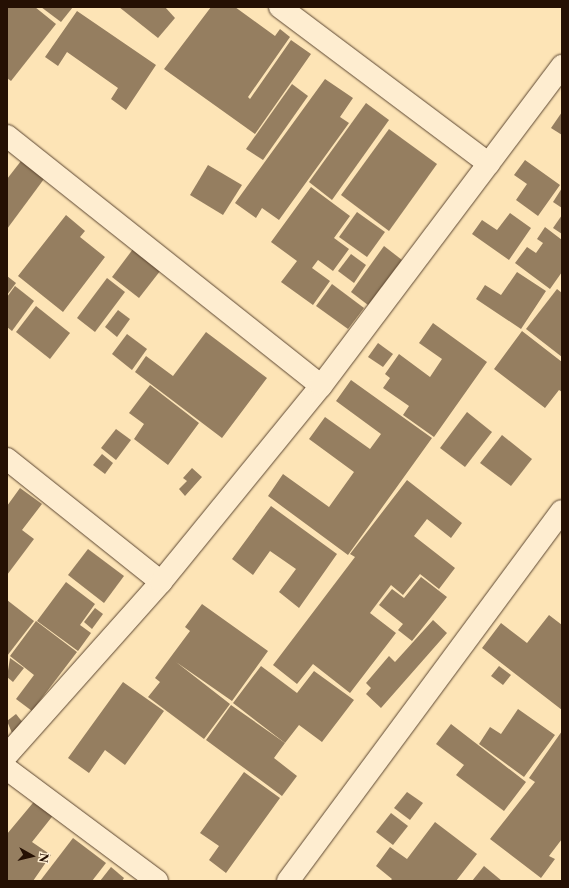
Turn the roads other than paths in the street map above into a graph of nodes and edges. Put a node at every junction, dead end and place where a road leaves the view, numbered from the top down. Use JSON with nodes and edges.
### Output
{"nodes":[{"id":1,"x":280,"y":7,"type":"edge"},
{"id":2,"x":562,"y":66,"type":"edge"},
{"id":3,"x":7,"y":136,"type":"edge"},
{"id":4,"x":489,"y":164,"type":"junction"},
{"id":5,"x":321,"y":386,"type":"junction"},
{"id":6,"x":7,"y":459,"type":"edge"},
{"id":7,"x":562,"y":511,"type":"edge"},
{"id":8,"x":161,"y":582,"type":"junction"},
{"id":9,"x":7,"y":755,"type":"edge"},
{"id":10,"x":7,"y":769,"type":"edge"},
{"id":11,"x":157,"y":881,"type":"edge"},
{"id":12,"x":288,"y":881,"type":"edge"}],
"edges":[{"from":1,"to":4,"type":"street"},
{"from":2,"to":4,"type":"street"},
{"from":3,"to":5,"type":"street"},
{"from":4,"to":5,"type":"street"},
{"from":5,"to":8,"type":"street"},
{"from":6,"to":8,"type":"street"},
{"from":7,"to":12,"type":"street"},
{"from":8,"to":9,"type":"street"},
{"from":10,"to":11,"type":"street"}]}
